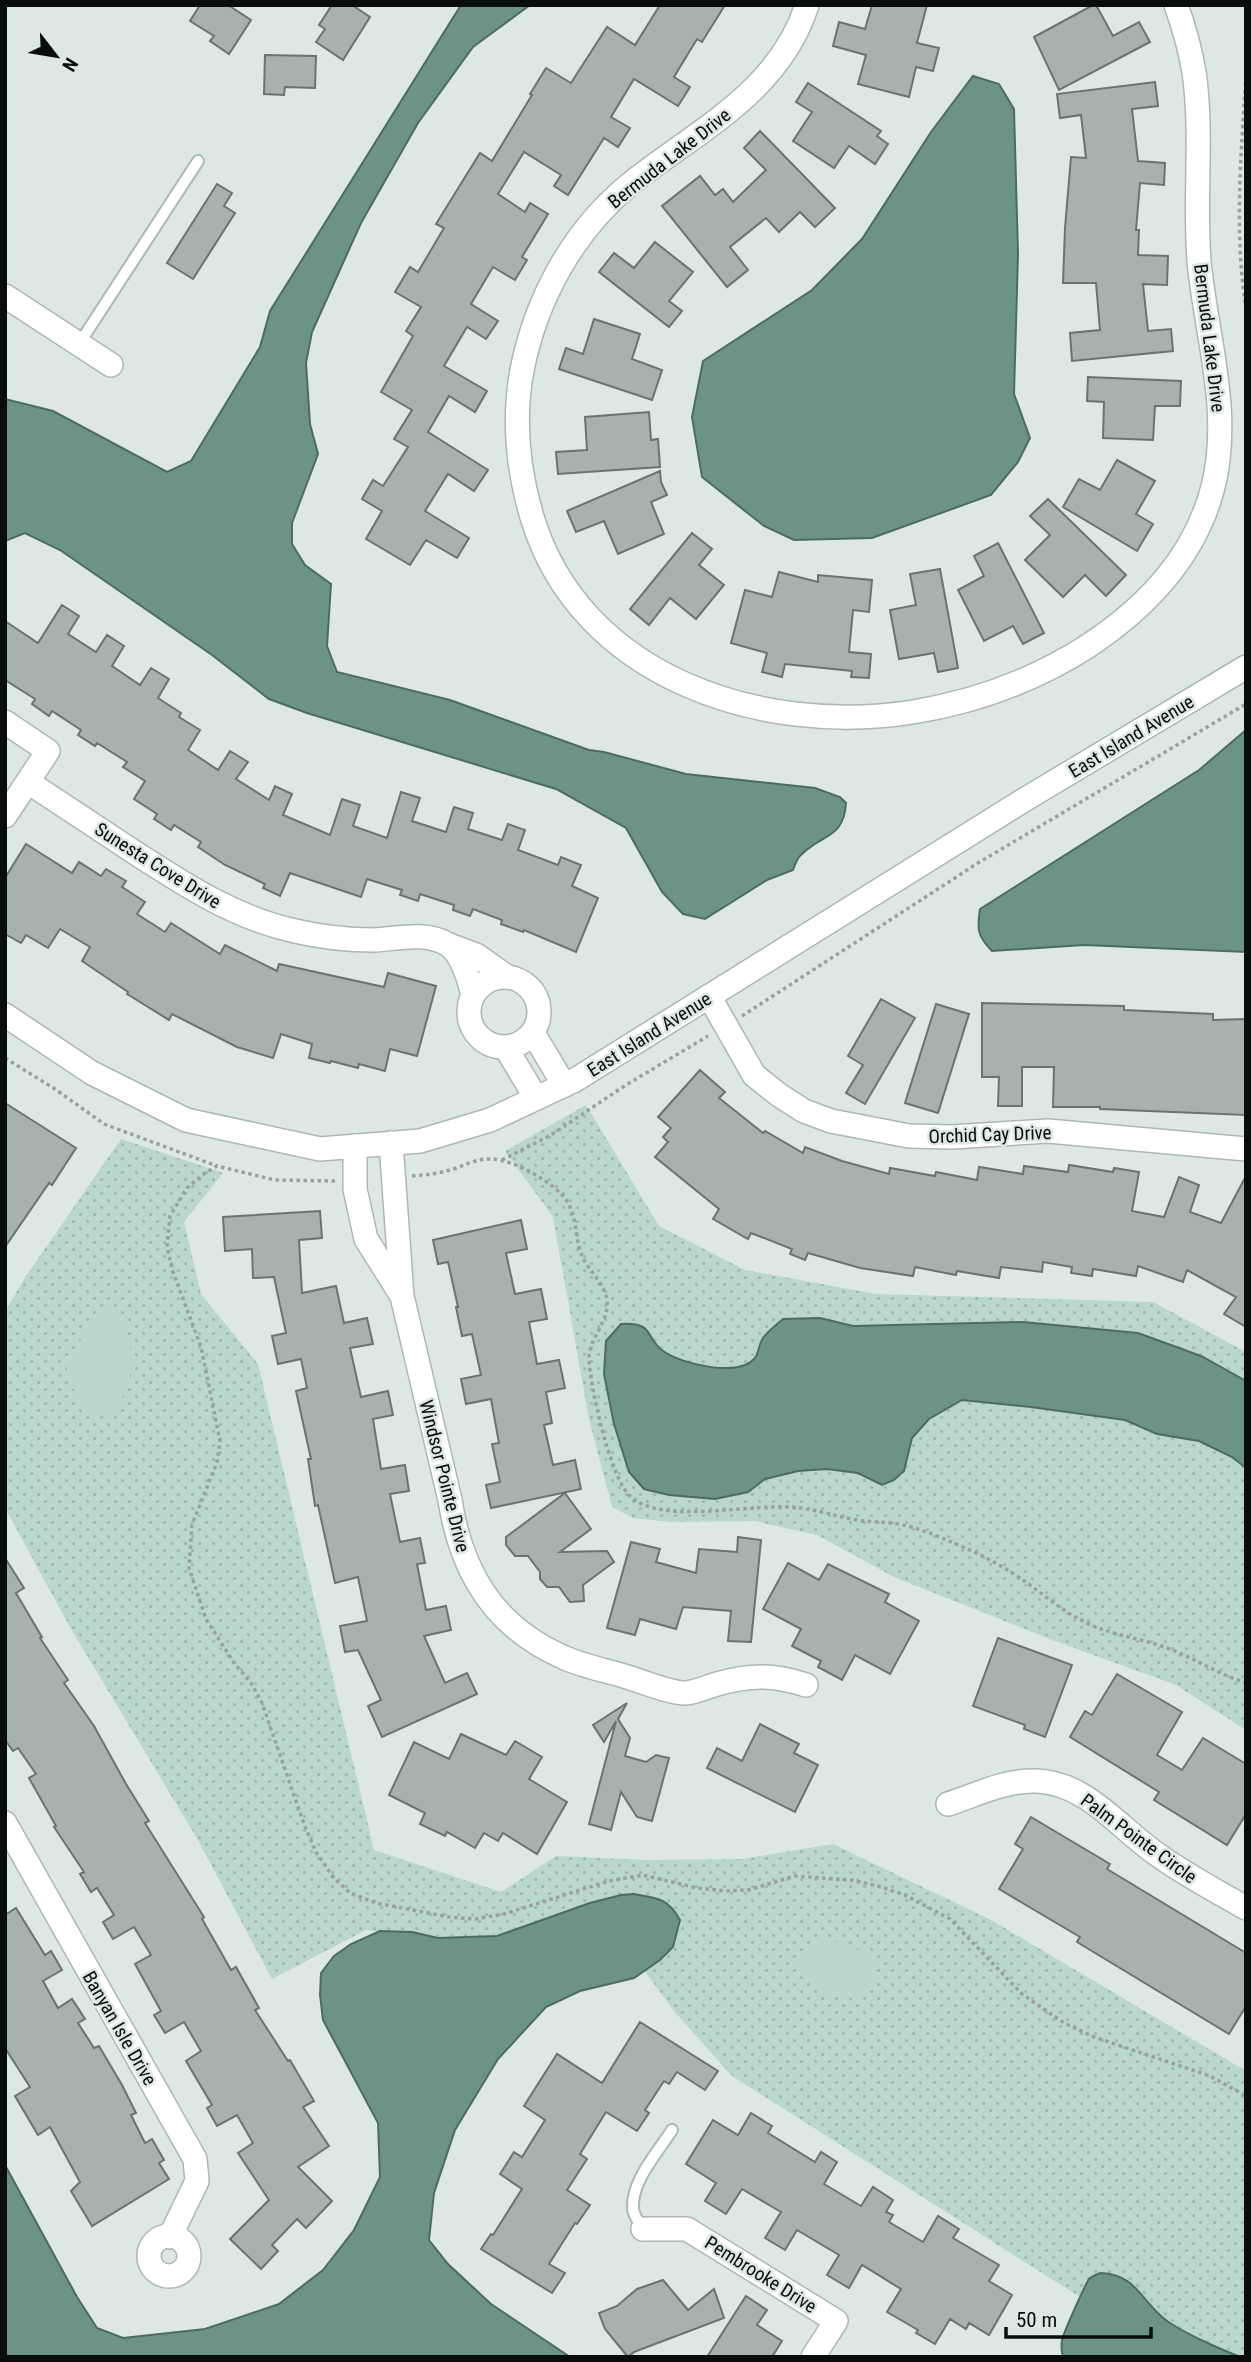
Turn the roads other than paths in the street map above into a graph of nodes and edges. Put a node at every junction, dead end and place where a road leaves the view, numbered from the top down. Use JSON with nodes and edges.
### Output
{"nodes":[{"id":1,"x":807,"y":5,"type":"edge"},
{"id":2,"x":1176,"y":5,"type":"edge"},
{"id":3,"x":198,"y":161,"type":"dead end"},
{"id":4,"x":5,"y":296,"type":"edge"},
{"id":5,"x":79,"y":344,"type":"junction"},
{"id":6,"x":111,"y":365,"type":"dead end"},
{"id":7,"x":1246,"y":667,"type":"edge"},
{"id":8,"x":5,"y":722,"type":"edge"},
{"id":9,"x":28,"y":782,"type":"junction"},
{"id":10,"x":5,"y":816,"type":"edge"},
{"id":11,"x":449,"y":945,"type":"junction"},
{"id":12,"x":506,"y":976,"type":"junction"},
{"id":13,"x":472,"y":995,"type":"junction"},
{"id":14,"x":709,"y":996,"type":"junction"},
{"id":15,"x":5,"y":1015,"type":"edge"},
{"id":16,"x":533,"y":1032,"type":"junction"},
{"id":17,"x":506,"y":1048,"type":"junction"},
{"id":18,"x":564,"y":1085,"type":"junction"},
{"id":19,"x":536,"y":1098,"type":"junction"},
{"id":20,"x":391,"y":1143,"type":"junction"},
{"id":21,"x":355,"y":1146,"type":"junction"},
{"id":22,"x":1246,"y":1149,"type":"edge"},
{"id":23,"x":402,"y":1296,"type":"junction"},
{"id":24,"x":806,"y":1685,"type":"dead end"},
{"id":25,"x":948,"y":1804,"type":"dead end"},
{"id":26,"x":5,"y":1823,"type":"edge"},
{"id":27,"x":1246,"y":1908,"type":"edge"},
{"id":28,"x":672,"y":2130,"type":"dead end"},
{"id":29,"x":643,"y":2229,"type":"joint"},
{"id":30,"x":170,"y":2237,"type":"dead end"},
{"id":31,"x":813,"y":2357,"type":"edge"}],
"edges":[{"from":1,"to":2,"type":"street","name":"Bermuda Lake Drive"},
{"from":3,"to":5,"type":"lane"},
{"from":4,"to":5,"type":"street"},
{"from":5,"to":6,"type":"street"},
{"from":7,"to":14,"type":"street","name":"East Island Avenue"},
{"from":8,"to":9,"type":"street"},
{"from":9,"to":10,"type":"street"},
{"from":9,"to":11,"type":"street","name":"Sunesta Cove Drive"},
{"from":11,"to":12,"type":"street","name":"Sunesta Cove Drive"},
{"from":11,"to":13,"type":"street"},
{"from":12,"to":13,"type":"street"},
{"from":12,"to":16,"type":"street"},
{"from":13,"to":17,"type":"street"},
{"from":14,"to":18,"type":"street","name":"East Island Avenue"},
{"from":14,"to":22,"type":"street","name":"Orchid Cay Drive"},
{"from":15,"to":21,"type":"street","name":"East Island Avenue"},
{"from":16,"to":17,"type":"street"},
{"from":16,"to":18,"type":"street"},
{"from":17,"to":19,"type":"street"},
{"from":18,"to":19,"type":"street","name":"East Island Avenue"},
{"from":19,"to":20,"type":"street","name":"East Island Avenue"},
{"from":20,"to":21,"type":"street","name":"East Island Avenue"},
{"from":20,"to":23,"type":"street","name":"Windsor Pointe Drive"},
{"from":21,"to":23,"type":"street","name":"Windsor Pointe Drive"},
{"from":23,"to":24,"type":"street","name":"Windsor Pointe Drive"},
{"from":25,"to":27,"type":"street","name":"Palm Pointe Circle"},
{"from":26,"to":30,"type":"street","name":"Banyan Isle Drive"},
{"from":28,"to":29,"type":"lane"},
{"from":29,"to":31,"type":"street","name":"Pembrooke Drive"}]}
